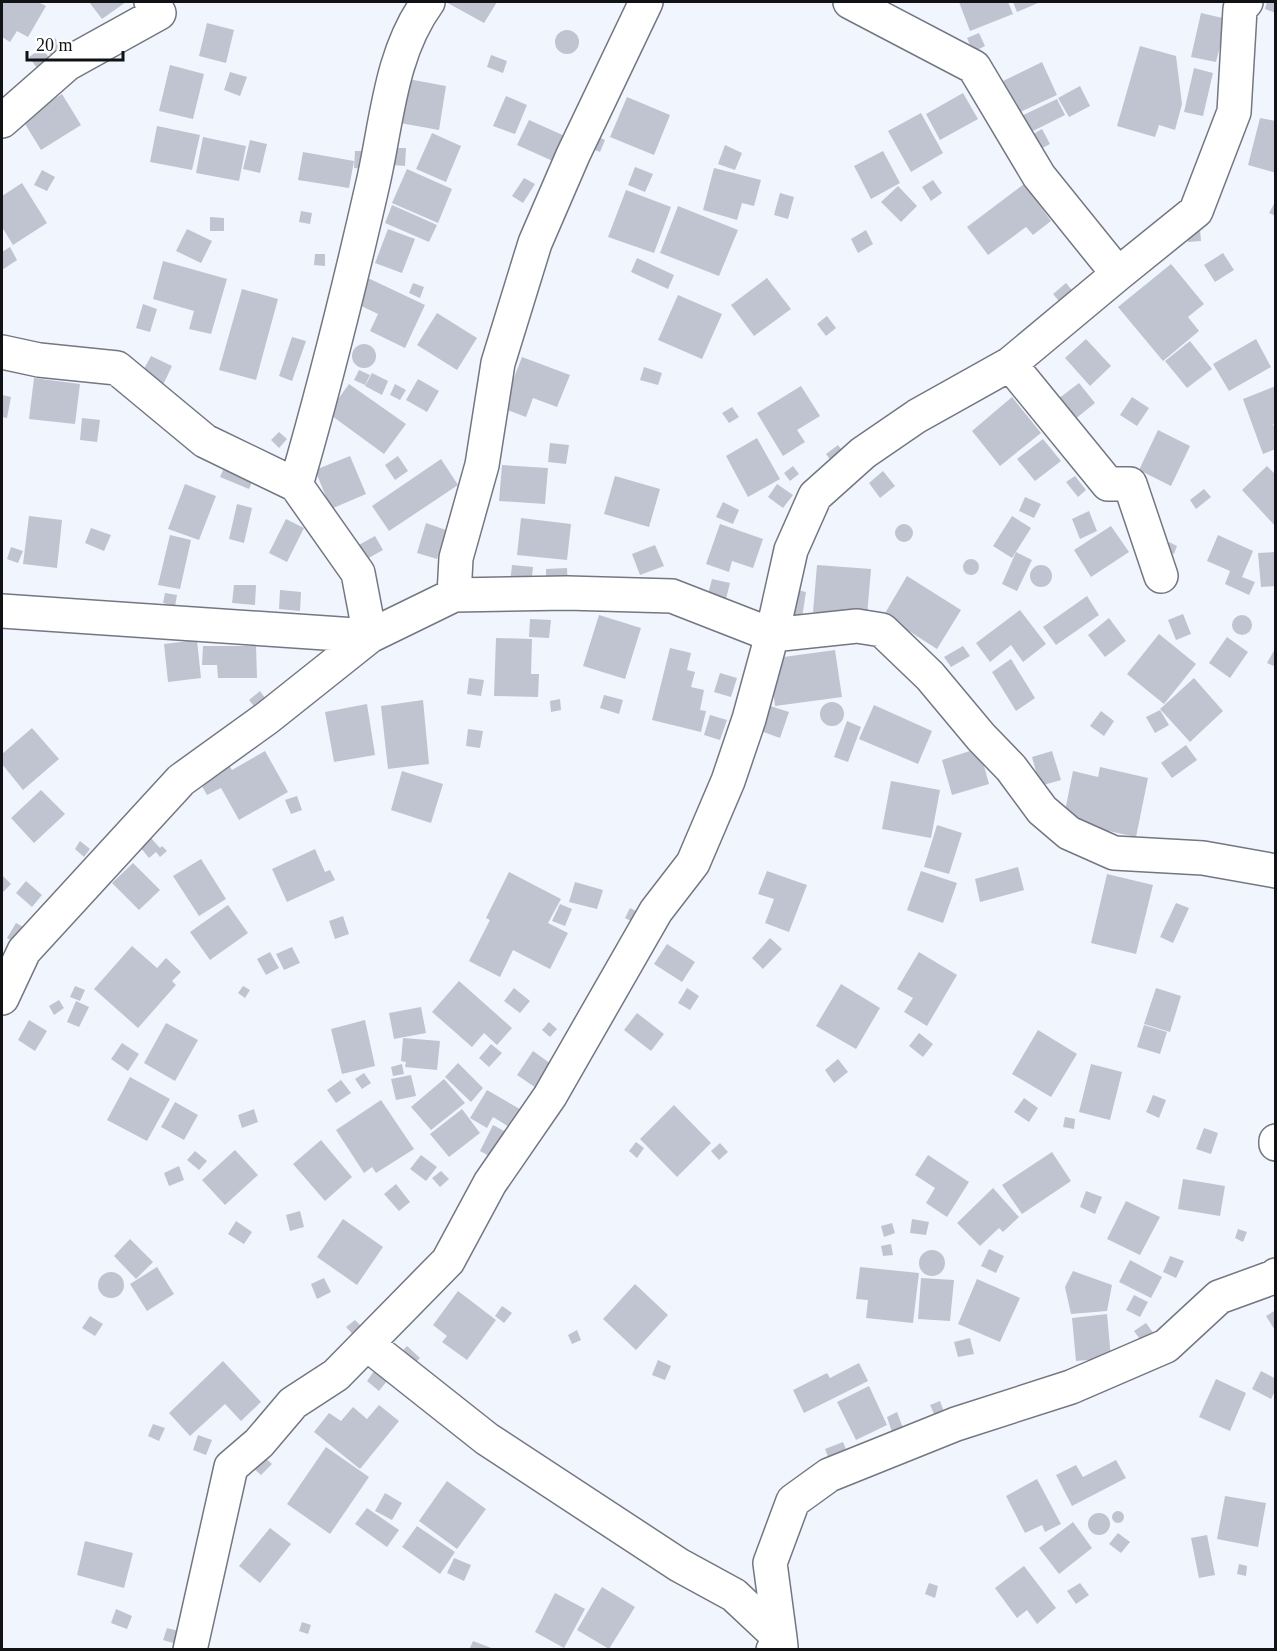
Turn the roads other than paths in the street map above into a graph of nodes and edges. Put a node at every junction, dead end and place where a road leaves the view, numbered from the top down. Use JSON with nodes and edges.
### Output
{"nodes":[{"id":1,"x":151,"y":2,"type":"edge"},
{"id":2,"x":428,"y":2,"type":"edge"},
{"id":3,"x":646,"y":2,"type":"edge"},
{"id":4,"x":850,"y":2,"type":"edge"},
{"id":5,"x":1246,"y":2,"type":"edge"},
{"id":6,"x":2,"y":121,"type":"edge"},
{"id":7,"x":1118,"y":274,"type":"junction"},
{"id":8,"x":2,"y":352,"type":"edge"},
{"id":9,"x":1010,"y":364,"type":"junction"},
{"id":10,"x":296,"y":484,"type":"junction"},
{"id":11,"x":1161,"y":576,"type":"dead end"},
{"id":12,"x":454,"y":595,"type":"junction"},
{"id":13,"x":2,"y":611,"type":"edge"},
{"id":14,"x":772,"y":635,"type":"junction"},
{"id":15,"x":370,"y":636,"type":"junction"},
{"id":16,"x":1275,"y":871,"type":"edge"},
{"id":17,"x":2,"y":998,"type":"edge"},
{"id":18,"x":1275,"y":1275,"type":"edge"},
{"id":19,"x":367,"y":1344,"type":"junction"},
{"id":20,"x":778,"y":1646,"type":"edge"},
{"id":21,"x":190,"y":1650,"type":"edge"}],
"edges":[{"from":1,"to":6,"type":"street"},
{"from":2,"to":10,"type":"street"},
{"from":3,"to":12,"type":"street"},
{"from":4,"to":7,"type":"street"},
{"from":5,"to":7,"type":"street"},
{"from":7,"to":9,"type":"street"},
{"from":8,"to":10,"type":"street"},
{"from":9,"to":11,"type":"street"},
{"from":9,"to":14,"type":"street"},
{"from":10,"to":15,"type":"street"},
{"from":12,"to":14,"type":"street"},
{"from":12,"to":15,"type":"street"},
{"from":13,"to":15,"type":"street"},
{"from":14,"to":16,"type":"street"},
{"from":14,"to":19,"type":"street"},
{"from":15,"to":17,"type":"street"},
{"from":18,"to":20,"type":"street"},
{"from":19,"to":20,"type":"street"},
{"from":19,"to":21,"type":"street"}]}
